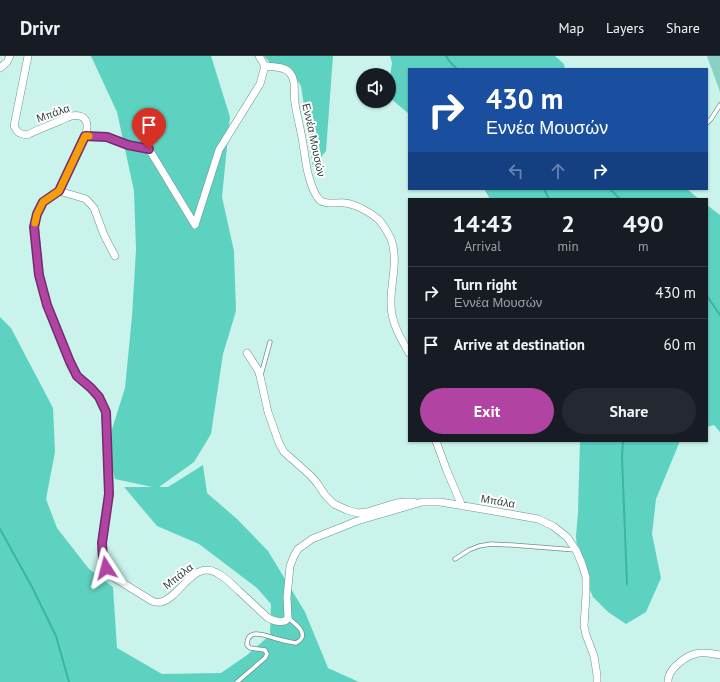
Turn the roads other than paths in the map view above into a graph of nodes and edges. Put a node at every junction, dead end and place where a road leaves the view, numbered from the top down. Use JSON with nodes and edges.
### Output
{"nodes":[{"id":1,"x":10,"y":56,"type":"edge"},
{"id":2,"x":28,"y":56,"type":"edge"},
{"id":3,"x":259,"y":56,"type":"edge"},
{"id":4,"x":265,"y":66,"type":"junction"},
{"id":5,"x":0,"y":68,"type":"edge"},
{"id":6,"x":720,"y":105,"type":"edge"},
{"id":7,"x":708,"y":122,"type":"edge"},
{"id":8,"x":85,"y":136,"type":"junction"},
{"id":9,"x":59,"y":191,"type":"junction"},
{"id":10,"x":115,"y":256,"type":"dead end"},
{"id":11,"x":270,"y":342,"type":"dead end"},
{"id":12,"x":408,"y":350,"type":"edge"},
{"id":13,"x":247,"y":353,"type":"dead end"},
{"id":14,"x":260,"y":376,"type":"junction"},
{"id":15,"x":436,"y":442,"type":"edge"},
{"id":16,"x":422,"y":502,"type":"junction"},
{"id":17,"x":462,"y":506,"type":"junction"},
{"id":18,"x":576,"y":550,"type":"junction"},
{"id":19,"x":455,"y":560,"type":"dead end"},
{"id":20,"x":288,"y":618,"type":"junction"},
{"id":21,"x":720,"y":655,"type":"edge"},
{"id":22,"x":237,"y":682,"type":"edge"},
{"id":23,"x":597,"y":682,"type":"edge"},
{"id":24,"x":668,"y":682,"type":"edge"}],
"edges":[{"from":1,"to":5,"type":"street"},
{"from":2,"to":8,"type":"street","name":"Μπάλα"},
{"from":3,"to":4,"type":"street"},
{"from":4,"to":8,"type":"street"},
{"from":4,"to":12,"type":"street","name":"Εννέα Μουσών"},
{"from":6,"to":7,"type":"lane"},
{"from":8,"to":9,"type":"street","name":"Μπάλα"},
{"from":9,"to":10,"type":"street"},
{"from":9,"to":20,"type":"street","name":"Μπάλα"},
{"from":11,"to":14,"type":"lane"},
{"from":13,"to":14,"type":"street"},
{"from":14,"to":16,"type":"street"},
{"from":15,"to":17,"type":"street"},
{"from":16,"to":17,"type":"street","name":"Μπάλα"},
{"from":16,"to":20,"type":"street","name":"Μπάλα"},
{"from":17,"to":18,"type":"street","name":"Μπάλα"},
{"from":18,"to":19,"type":"lane"},
{"from":18,"to":23,"type":"street","name":"Μπάλα"},
{"from":20,"to":22,"type":"lane"},
{"from":21,"to":24,"type":"street"}]}
